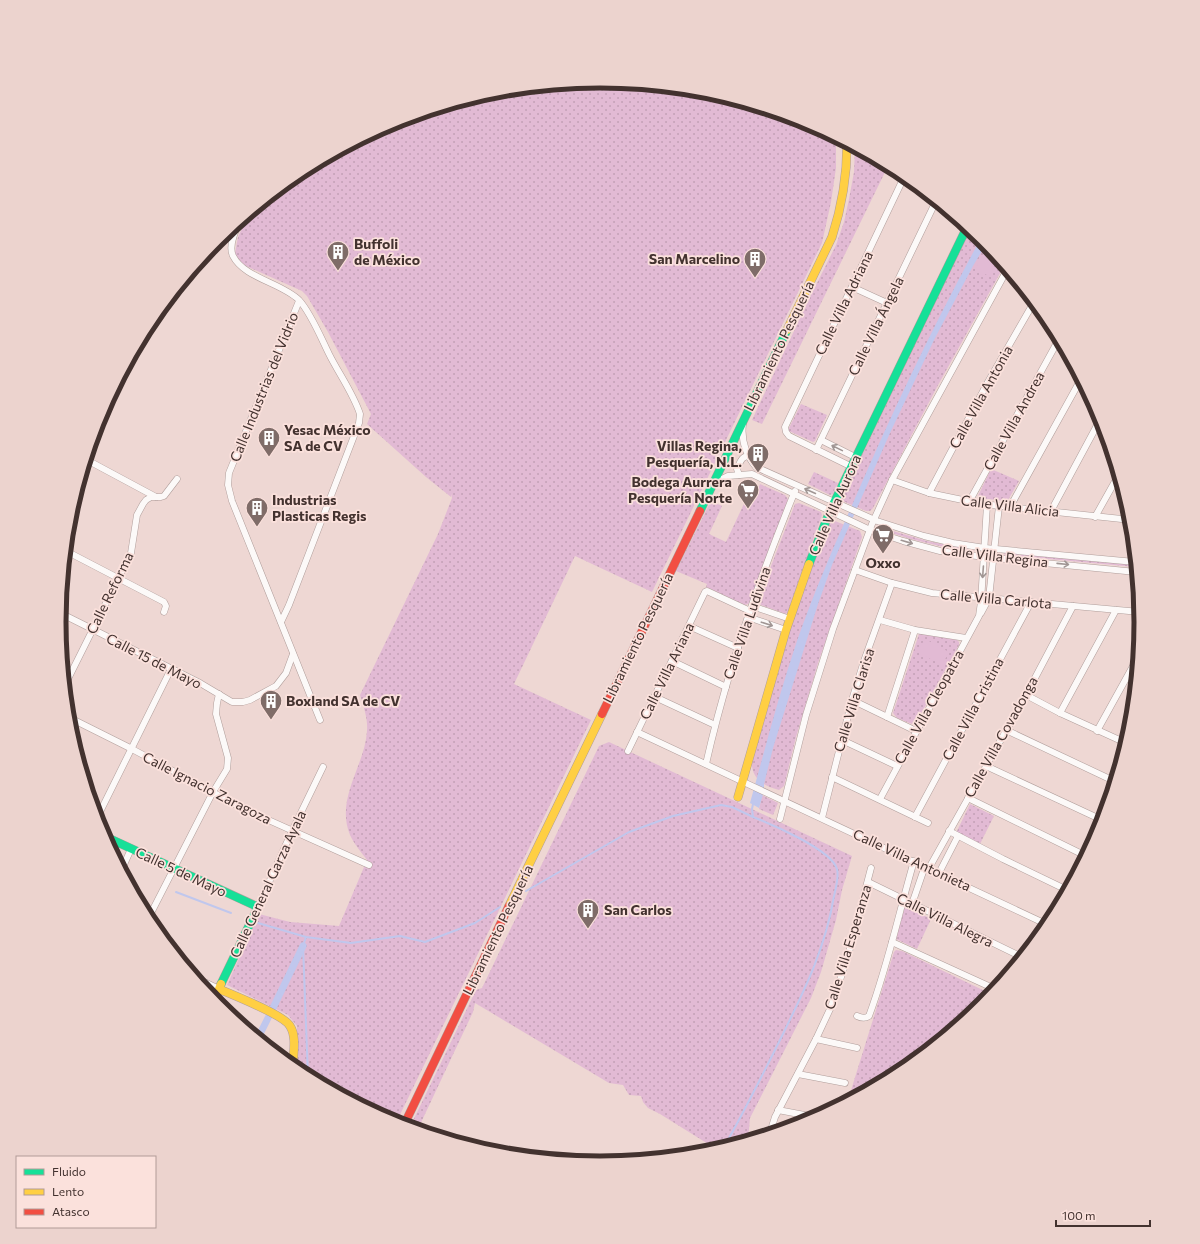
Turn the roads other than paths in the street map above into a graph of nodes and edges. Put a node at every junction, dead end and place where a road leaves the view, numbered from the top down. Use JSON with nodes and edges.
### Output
{"nodes":[{"id":1,"x":847,"y":149,"type":"edge"},
{"id":2,"x":902,"y":182,"type":"edge"},
{"id":3,"x":934,"y":206,"type":"edge"},
{"id":4,"x":236,"y":232,"type":"edge"},
{"id":5,"x":965,"y":232,"type":"edge"},
{"id":6,"x":1005,"y":274,"type":"edge"},
{"id":7,"x":852,"y":286,"type":"junction"},
{"id":8,"x":299,"y":301,"type":"junction"},
{"id":9,"x":887,"y":303,"type":"junction"},
{"id":10,"x":1031,"y":307,"type":"edge"},
{"id":11,"x":1056,"y":345,"type":"edge"},
{"id":12,"x":1078,"y":383,"type":"edge"},
{"id":13,"x":744,"y":419,"type":"junction"},
{"id":14,"x":1096,"y":426,"type":"edge"},
{"id":15,"x":821,"y":440,"type":"junction"},
{"id":16,"x":745,"y":446,"type":"junction"},
{"id":17,"x":730,"y":449,"type":"junction"},
{"id":18,"x":816,"y":450,"type":"junction"},
{"id":19,"x":750,"y":458,"type":"junction"},
{"id":20,"x":853,"y":461,"type":"junction"},
{"id":21,"x":90,"y":462,"type":"edge"},
{"id":22,"x":723,"y":462,"type":"junction"},
{"id":23,"x":742,"y":475,"type":"junction"},
{"id":24,"x":728,"y":476,"type":"junction"},
{"id":25,"x":177,"y":479,"type":"dead end"},
{"id":26,"x":892,"y":480,"type":"junction"},
{"id":27,"x":1115,"y":481,"type":"edge"},
{"id":28,"x":712,"y":484,"type":"junction"},
{"id":29,"x":798,"y":486,"type":"junction"},
{"id":30,"x":929,"y":493,"type":"junction"},
{"id":31,"x":794,"y":494,"type":"junction"},
{"id":32,"x":157,"y":498,"type":"junction"},
{"id":33,"x":969,"y":502,"type":"junction"},
{"id":34,"x":987,"y":505,"type":"junction"},
{"id":35,"x":1000,"y":506,"type":"junction"},
{"id":36,"x":832,"y":507,"type":"junction"},
{"id":37,"x":1010,"y":507,"type":"junction"},
{"id":38,"x":1051,"y":511,"type":"junction"},
{"id":39,"x":1096,"y":517,"type":"junction"},
{"id":40,"x":1124,"y":519,"type":"edge"},
{"id":41,"x":872,"y":525,"type":"junction"},
{"id":42,"x":984,"y":548,"type":"junction"},
{"id":43,"x":995,"y":549,"type":"junction"},
{"id":44,"x":71,"y":554,"type":"edge"},
{"id":45,"x":984,"y":557,"type":"junction"},
{"id":46,"x":994,"y":558,"type":"junction"},
{"id":47,"x":1130,"y":562,"type":"edge"},
{"id":48,"x":855,"y":570,"type":"junction"},
{"id":49,"x":1131,"y":572,"type":"edge"},
{"id":50,"x":118,"y":579,"type":"junction"},
{"id":51,"x":892,"y":583,"type":"junction"},
{"id":52,"x":981,"y":597,"type":"junction"},
{"id":53,"x":989,"y":598,"type":"junction"},
{"id":54,"x":1031,"y":602,"type":"junction"},
{"id":55,"x":1073,"y":606,"type":"junction"},
{"id":56,"x":751,"y":608,"type":"junction"},
{"id":57,"x":1116,"y":610,"type":"junction"},
{"id":58,"x":1134,"y":611,"type":"edge"},
{"id":59,"x":164,"y":612,"type":"dead end"},
{"id":60,"x":66,"y":616,"type":"edge"},
{"id":61,"x":978,"y":616,"type":"junction"},
{"id":62,"x":748,"y":617,"type":"junction"},
{"id":63,"x":790,"y":619,"type":"junction"},
{"id":64,"x":880,"y":620,"type":"junction"},
{"id":65,"x":281,"y":622,"type":"junction"},
{"id":66,"x":689,"y":626,"type":"junction"},
{"id":67,"x":92,"y":630,"type":"junction"},
{"id":68,"x":786,"y":630,"type":"junction"},
{"id":69,"x":915,"y":630,"type":"junction"},
{"id":70,"x":966,"y":638,"type":"junction"},
{"id":71,"x":738,"y":648,"type":"junction"},
{"id":72,"x":293,"y":654,"type":"junction"},
{"id":73,"x":672,"y":661,"type":"junction"},
{"id":74,"x":1132,"y":668,"type":"edge"},
{"id":75,"x":171,"y":669,"type":"junction"},
{"id":76,"x":69,"y":676,"type":"edge"},
{"id":77,"x":726,"y":687,"type":"junction"},
{"id":78,"x":219,"y":694,"type":"junction"},
{"id":79,"x":1026,"y":695,"type":"junction"},
{"id":80,"x":654,"y":697,"type":"junction"},
{"id":81,"x":852,"y":700,"type":"junction"},
{"id":82,"x":1060,"y":713,"type":"junction"},
{"id":83,"x":887,"y":717,"type":"junction"},
{"id":84,"x":75,"y":720,"type":"edge"},
{"id":85,"x":320,"y":720,"type":"dead end"},
{"id":86,"x":715,"y":725,"type":"junction"},
{"id":87,"x":1006,"y":730,"type":"junction"},
{"id":88,"x":1097,"y":730,"type":"junction"},
{"id":89,"x":916,"y":731,"type":"junction"},
{"id":90,"x":637,"y":732,"type":"junction"},
{"id":91,"x":842,"y":740,"type":"junction"},
{"id":92,"x":1121,"y":741,"type":"edge"},
{"id":93,"x":132,"y":748,"type":"junction"},
{"id":94,"x":628,"y":751,"type":"dead end"},
{"id":95,"x":706,"y":764,"type":"junction"},
{"id":96,"x":897,"y":766,"type":"junction"},
{"id":97,"x":986,"y":766,"type":"junction"},
{"id":98,"x":323,"y":767,"type":"dead end"},
{"id":99,"x":832,"y":777,"type":"junction"},
{"id":100,"x":1110,"y":779,"type":"edge"},
{"id":101,"x":743,"y":781,"type":"junction"},
{"id":102,"x":213,"y":792,"type":"junction"},
{"id":103,"x":738,"y":797,"type":"dead end"},
{"id":104,"x":968,"y":798,"type":"junction"},
{"id":105,"x":783,"y":800,"type":"junction"},
{"id":106,"x":880,"y":800,"type":"junction"},
{"id":107,"x":101,"y":811,"type":"edge"},
{"id":108,"x":915,"y":817,"type":"junction"},
{"id":109,"x":1096,"y":817,"type":"edge"},
{"id":110,"x":822,"y":818,"type":"junction"},
{"id":111,"x":780,"y":819,"type":"dead end"},
{"id":112,"x":928,"y":823,"type":"dead end"},
{"id":113,"x":292,"y":831,"type":"junction"},
{"id":114,"x":949,"y":831,"type":"junction"},
{"id":115,"x":958,"y":836,"type":"junction"},
{"id":116,"x":113,"y":840,"type":"edge"},
{"id":117,"x":131,"y":849,"type":"junction"},
{"id":118,"x":1081,"y":854,"type":"edge"},
{"id":119,"x":914,"y":861,"type":"junction"},
{"id":120,"x":124,"y":864,"type":"edge"},
{"id":121,"x":369,"y":865,"type":"dead end"},
{"id":122,"x":927,"y":867,"type":"junction"},
{"id":123,"x":174,"y":868,"type":"junction"},
{"id":124,"x":871,"y":868,"type":"dead end"},
{"id":125,"x":939,"y":873,"type":"junction"},
{"id":126,"x":868,"y":882,"type":"junction"},
{"id":127,"x":1063,"y":888,"type":"edge"},
{"id":128,"x":903,"y":900,"type":"junction"},
{"id":129,"x":912,"y":904,"type":"junction"},
{"id":130,"x":258,"y":907,"type":"junction"},
{"id":131,"x":152,"y":912,"type":"edge"},
{"id":132,"x":1042,"y":921,"type":"edge"},
{"id":133,"x":892,"y":942,"type":"junction"},
{"id":134,"x":1017,"y":955,"type":"edge"},
{"id":135,"x":207,"y":983,"type":"edge"},
{"id":136,"x":990,"y":987,"type":"edge"},
{"id":137,"x":219,"y":989,"type":"junction"},
{"id":138,"x":217,"y":994,"type":"edge"},
{"id":139,"x":857,"y":1016,"type":"dead end"},
{"id":140,"x":816,"y":1039,"type":"junction"},
{"id":141,"x":857,"y":1048,"type":"dead end"},
{"id":142,"x":293,"y":1059,"type":"edge"},
{"id":143,"x":798,"y":1074,"type":"junction"},
{"id":144,"x":845,"y":1084,"type":"dead end"},
{"id":145,"x":778,"y":1110,"type":"junction"},
{"id":146,"x":804,"y":1115,"type":"edge"},
{"id":147,"x":407,"y":1119,"type":"edge"},
{"id":148,"x":772,"y":1128,"type":"edge"}],
"edges":[{"from":1,"to":13,"type":"main road","name":"Libramiento Pesquería"},
{"from":2,"to":7,"type":"street","name":"Calle Villa Adriana"},
{"from":3,"to":9,"type":"street","name":"Calle Villa Ángela"},
{"from":4,"to":8,"type":"street"},
{"from":5,"to":20,"type":"main road","name":"Calle Villa Aurora"},
{"from":6,"to":26,"type":"street"},
{"from":7,"to":9,"type":"street"},
{"from":7,"to":18,"type":"street","name":"Calle Villa Adriana"},
{"from":8,"to":65,"type":"street","name":"Calle Industrias del Vidrio"},
{"from":8,"to":65,"type":"street"},
{"from":9,"to":15,"type":"street","name":"Calle Villa Ángela"},
{"from":10,"to":30,"type":"street","name":"Calle Villa Antonia"},
{"from":11,"to":33,"type":"street","name":"Calle Villa Andrea"},
{"from":12,"to":37,"type":"street"},
{"from":13,"to":16,"type":"street"},
{"from":13,"to":17,"type":"main road","name":"Libramiento Pesquería"},
{"from":14,"to":38,"type":"street"},
{"from":15,"to":18,"type":"street","name":"Calle Villa Ángela"},
{"from":20,"to":15,"type":"street","one_way":true},
{"from":16,"to":17,"type":"street"},
{"from":16,"to":19,"type":"street"},
{"from":17,"to":22,"type":"main road","name":"Libramiento Pesquería"},
{"from":18,"to":20,"type":"street"},
{"from":19,"to":23,"type":"street"},
{"from":19,"to":23,"type":"street"},
{"from":19,"to":29,"type":"street"},
{"from":20,"to":36,"type":"main road","name":"Calle Villa Aurora"},
{"from":21,"to":32,"type":"street"},
{"from":22,"to":24,"type":"street"},
{"from":22,"to":28,"type":"main road","name":"Libramiento Pesquería"},
{"from":23,"to":24,"type":"street"},
{"from":23,"to":31,"type":"street"},
{"from":24,"to":28,"type":"street"},
{"from":25,"to":32,"type":"street"},
{"from":26,"to":30,"type":"street","name":"Calle Villa Alicia"},
{"from":26,"to":41,"type":"street"},
{"from":27,"to":39,"type":"street"},
{"from":28,"to":147,"type":"main road","name":"Libramiento Pesquería"},
{"from":29,"to":31,"type":"street","name":"Calle Villa Ludivina"},
{"from":36,"to":29,"type":"street","one_way":true},
{"from":30,"to":33,"type":"street","name":"Calle Villa Alicia"},
{"from":31,"to":36,"type":"street"},
{"from":31,"to":56,"type":"street","name":"Calle Villa Ludivina"},
{"from":32,"to":50,"type":"street","name":"Calle Reforma"},
{"from":33,"to":34,"type":"street","name":"Calle Villa Alicia"},
{"from":34,"to":35,"type":"street","name":"Calle Villa Alicia"},
{"from":34,"to":42,"type":"street","name":"Calle Villa Cleopatra"},
{"from":35,"to":37,"type":"street","name":"Calle Villa Alicia"},
{"from":35,"to":43,"type":"street","name":"Calle Villa Cleopatra"},
{"from":36,"to":41,"type":"street","name":"Calle Villa Regina"},
{"from":36,"to":41,"type":"street","name":"Calle Villa Regina"},
{"from":36,"to":63,"type":"main road","name":"Calle Villa Aurora"},
{"from":37,"to":38,"type":"street","name":"Calle Villa Alicia"},
{"from":38,"to":39,"type":"street","name":"Calle Villa Alicia"},
{"from":39,"to":40,"type":"street","name":"Calle Villa Alicia"},
{"from":41,"to":42,"type":"street","name":"Calle Villa Regina"},
{"from":41,"to":45,"type":"street","name":"Calle Villa Regina","one_way":true},
{"from":41,"to":48,"type":"street"},
{"from":42,"to":43,"type":"street","name":"Calle Villa Regina"},
{"from":42,"to":45,"type":"street","name":"Calle Villa Cleopatra"},
{"from":43,"to":46,"type":"street","name":"Calle Villa Cleopatra"},
{"from":43,"to":47,"type":"street","name":"Calle Villa Regina"},
{"from":44,"to":50,"type":"street"},
{"from":45,"to":46,"type":"street","name":"Calle Villa Regina"},
{"from":45,"to":52,"type":"street","name":"Calle Villa Cleopatra","one_way":true},
{"from":46,"to":49,"type":"street","name":"Calle Villa Regina","one_way":true},
{"from":46,"to":53,"type":"street","name":"Calle Villa Cleopatra"},
{"from":48,"to":51,"type":"street","name":"Calle Villa Carlota"},
{"from":48,"to":105,"type":"street"},
{"from":50,"to":59,"type":"street"},
{"from":50,"to":67,"type":"street","name":"Calle Reforma"},
{"from":51,"to":52,"type":"street","name":"Calle Villa Carlota"},
{"from":51,"to":64,"type":"street","name":"Calle Villa Clarisa"},
{"from":52,"to":53,"type":"street","name":"Calle Villa Carlota"},
{"from":52,"to":61,"type":"street","name":"Calle Villa Cleopatra"},
{"from":53,"to":54,"type":"street","name":"Calle Villa Carlota"},
{"from":53,"to":61,"type":"street","name":"Calle Villa Cleopatra"},
{"from":54,"to":55,"type":"street","name":"Calle Villa Carlota"},
{"from":54,"to":108,"type":"street","name":"Calle Villa Cristina"},
{"from":55,"to":57,"type":"street","name":"Calle Villa Carlota"},
{"from":55,"to":79,"type":"street","name":"Calle Villa Covadonga"},
{"from":56,"to":62,"type":"street","name":"Calle Villa Ludivina"},
{"from":56,"to":63,"type":"street"},
{"from":56,"to":66,"type":"street","name":"Calle Villa Ariana"},
{"from":57,"to":58,"type":"street","name":"Calle Villa Carlota"},
{"from":57,"to":82,"type":"street"},
{"from":60,"to":67,"type":"street","name":"Calle 15 de Mayo"},
{"from":61,"to":70,"type":"street","name":"Calle Villa Cleopatra"},
{"from":62,"to":68,"type":"street","one_way":true},
{"from":62,"to":71,"type":"street","name":"Calle Villa Ludivina"},
{"from":63,"to":68,"type":"main road","name":"Calle Villa Aurora"},
{"from":64,"to":69,"type":"street"},
{"from":64,"to":81,"type":"street","name":"Calle Villa Clarisa"},
{"from":65,"to":72,"type":"street"},
{"from":66,"to":71,"type":"street"},
{"from":66,"to":73,"type":"street","name":"Calle Villa Ariana"},
{"from":67,"to":75,"type":"street","name":"Calle 15 de Mayo"},
{"from":67,"to":76,"type":"street","name":"Calle Reforma"},
{"from":68,"to":101,"type":"main road","name":"Calle Villa Aurora"},
{"from":69,"to":70,"type":"street"},
{"from":69,"to":83,"type":"street"},
{"from":70,"to":89,"type":"street","name":"Calle Villa Cleopatra"},
{"from":71,"to":77,"type":"street","name":"Calle Villa Ludivina"},
{"from":72,"to":78,"type":"street","name":"Calle 15 de Mayo"},
{"from":72,"to":85,"type":"street"},
{"from":73,"to":77,"type":"street"},
{"from":73,"to":80,"type":"street","name":"Calle Villa Ariana"},
{"from":74,"to":88,"type":"street"},
{"from":75,"to":78,"type":"street","name":"Calle 15 de Mayo"},
{"from":75,"to":93,"type":"street"},
{"from":77,"to":86,"type":"street","name":"Calle Villa Ludivina"},
{"from":78,"to":102,"type":"street"},
{"from":79,"to":82,"type":"street"},
{"from":79,"to":87,"type":"street","name":"Calle Villa Covadonga"},
{"from":80,"to":86,"type":"street"},
{"from":80,"to":90,"type":"street","name":"Calle Villa Ariana"},
{"from":81,"to":83,"type":"street"},
{"from":81,"to":91,"type":"street","name":"Calle Villa Clarisa"},
{"from":82,"to":88,"type":"street"},
{"from":83,"to":89,"type":"street"},
{"from":84,"to":93,"type":"street","name":"Calle Ignacio Zaragoza"},
{"from":86,"to":95,"type":"street","name":"Calle Villa Ludivina"},
{"from":87,"to":97,"type":"street","name":"Calle Villa Covadonga"},
{"from":87,"to":100,"type":"street"},
{"from":88,"to":92,"type":"street"},
{"from":89,"to":96,"type":"street","name":"Calle Villa Cleopatra"},
{"from":90,"to":94,"type":"street","name":"Calle Villa Ariana"},
{"from":90,"to":95,"type":"street"},
{"from":91,"to":96,"type":"street"},
{"from":91,"to":99,"type":"street","name":"Calle Villa Clarisa"},
{"from":93,"to":102,"type":"street","name":"Calle Ignacio Zaragoza"},
{"from":93,"to":107,"type":"street"},
{"from":95,"to":101,"type":"street"},
{"from":96,"to":106,"type":"street","name":"Calle Villa Cleopatra"},
{"from":97,"to":104,"type":"street","name":"Calle Villa Covadonga"},
{"from":97,"to":109,"type":"street"},
{"from":98,"to":113,"type":"street","name":"Calle General Garza Ayala"},
{"from":99,"to":106,"type":"street"},
{"from":99,"to":110,"type":"street","name":"Calle Villa Clarisa"},
{"from":101,"to":103,"type":"main road","name":"Calle Villa Aurora"},
{"from":101,"to":105,"type":"street","name":"Calle Villa Antonieta"},
{"from":102,"to":113,"type":"street","name":"Calle Ignacio Zaragoza"},
{"from":102,"to":123,"type":"street"},
{"from":104,"to":114,"type":"street","name":"Calle Villa Covadonga"},
{"from":104,"to":118,"type":"street"},
{"from":105,"to":110,"type":"street","name":"Calle Villa Antonieta"},
{"from":105,"to":111,"type":"street"},
{"from":106,"to":108,"type":"street"},
{"from":108,"to":112,"type":"street"},
{"from":110,"to":119,"type":"street","name":"Calle Villa Antonieta"},
{"from":113,"to":121,"type":"street","name":"Calle Ignacio Zaragoza"},
{"from":113,"to":130,"type":"street","name":"Calle General Garza Ayala"},
{"from":114,"to":115,"type":"street"},
{"from":114,"to":122,"type":"street","name":"Calle Villa Covadonga"},
{"from":115,"to":125,"type":"street"},
{"from":115,"to":127,"type":"street"},
{"from":116,"to":117,"type":"main road","name":"Calle 5 de Mayo"},
{"from":117,"to":120,"type":"street"},
{"from":117,"to":123,"type":"main road","name":"Calle 5 de Mayo"},
{"from":119,"to":122,"type":"street","name":"Calle Villa Antonieta"},
{"from":119,"to":128,"type":"street"},
{"from":122,"to":125,"type":"street","name":"Calle Villa Antonieta"},
{"from":122,"to":129,"type":"street","name":"Calle Villa Covadonga"},
{"from":123,"to":130,"type":"main road","name":"Calle 5 de Mayo"},
{"from":123,"to":131,"type":"street"},
{"from":124,"to":126,"type":"street","name":"Calle Villa Esperanza"},
{"from":125,"to":132,"type":"street","name":"Calle Villa Antonieta"},
{"from":126,"to":128,"type":"street","name":"Calle Villa Alegra"},
{"from":126,"to":140,"type":"street","name":"Calle Villa Esperanza"},
{"from":128,"to":129,"type":"street","name":"Calle Villa Alegra"},
{"from":128,"to":133,"type":"street"},
{"from":129,"to":134,"type":"street","name":"Calle Villa Alegra"},
{"from":130,"to":137,"type":"main road","name":"Calle General Garza Ayala"},
{"from":133,"to":136,"type":"street"},
{"from":133,"to":139,"type":"street"},
{"from":135,"to":137,"type":"street"},
{"from":137,"to":138,"type":"street","name":"Calle General Garza Ayala"},
{"from":137,"to":142,"type":"main road"},
{"from":140,"to":141,"type":"street"},
{"from":140,"to":143,"type":"street","name":"Calle Villa Esperanza"},
{"from":143,"to":144,"type":"street"},
{"from":143,"to":145,"type":"street","name":"Calle Villa Esperanza"},
{"from":145,"to":146,"type":"street"},
{"from":145,"to":148,"type":"street","name":"Calle Villa Esperanza"}]}
